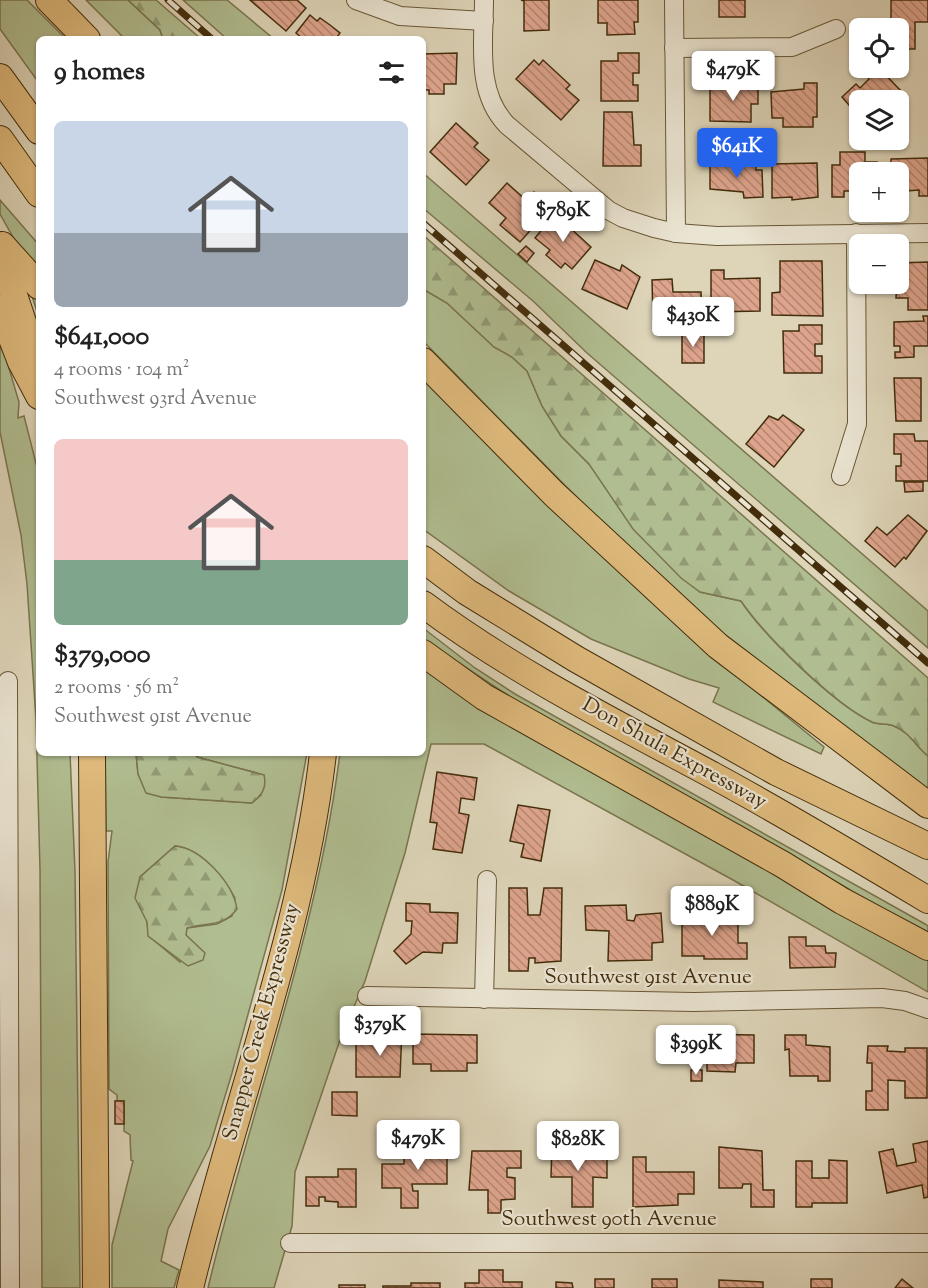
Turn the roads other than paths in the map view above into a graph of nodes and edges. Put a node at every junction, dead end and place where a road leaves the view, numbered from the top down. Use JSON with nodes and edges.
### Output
{"nodes":[{"id":1,"x":49,"y":0,"type":"edge"},
{"id":2,"x":356,"y":0,"type":"edge"},
{"id":3,"x":484,"y":0,"type":"edge"},
{"id":4,"x":674,"y":0,"type":"edge"},
{"id":5,"x":484,"y":21,"type":"junction"},
{"id":6,"x":836,"y":29,"type":"dead end"},
{"id":7,"x":85,"y":35,"type":"edge"},
{"id":8,"x":674,"y":48,"type":"junction"},
{"id":9,"x":0,"y":77,"type":"edge"},
{"id":10,"x":36,"y":127,"type":"edge"},
{"id":11,"x":0,"y":139,"type":"edge"},
{"id":12,"x":36,"y":190,"type":"edge"},
{"id":13,"x":676,"y":233,"type":"junction"},
{"id":14,"x":856,"y":233,"type":"junction"},
{"id":15,"x":928,"y":233,"type":"edge"},
{"id":16,"x":0,"y":243,"type":"edge"},
{"id":17,"x":0,"y":253,"type":"edge"},
{"id":18,"x":36,"y":283,"type":"edge"},
{"id":19,"x":0,"y":308,"type":"edge"},
{"id":20,"x":36,"y":361,"type":"edge"},
{"id":21,"x":426,"y":364,"type":"edge"},
{"id":22,"x":36,"y":390,"type":"edge"},
{"id":23,"x":841,"y":476,"type":"dead end"},
{"id":24,"x":426,"y":561,"type":"edge"},
{"id":25,"x":426,"y":606,"type":"edge"},
{"id":26,"x":426,"y":655,"type":"edge"},
{"id":27,"x":8,"y":681,"type":"dead end"},
{"id":28,"x":4,"y":746,"type":"edge"},
{"id":29,"x":92,"y":756,"type":"edge"},
{"id":30,"x":323,"y":756,"type":"edge"},
{"id":31,"x":928,"y":805,"type":"edge"},
{"id":32,"x":928,"y":846,"type":"edge"},
{"id":33,"x":487,"y":880,"type":"dead end"},
{"id":34,"x":928,"y":900,"type":"edge"},
{"id":35,"x":928,"y":947,"type":"edge"},
{"id":36,"x":5,"y":995,"type":"edge"},
{"id":37,"x":367,"y":996,"type":"dead end"},
{"id":38,"x":484,"y":999,"type":"junction"},
{"id":39,"x":928,"y":1009,"type":"edge"},
{"id":40,"x":5,"y":1211,"type":"edge"},
{"id":41,"x":290,"y":1243,"type":"dead end"},
{"id":42,"x":928,"y":1243,"type":"edge"},
{"id":43,"x":10,"y":1288,"type":"edge"},
{"id":44,"x":96,"y":1288,"type":"edge"},
{"id":45,"x":190,"y":1288,"type":"edge"}],
"edges":[{"from":1,"to":7,"type":"highway"},
{"from":2,"to":5,"type":"street"},
{"from":3,"to":5,"type":"street"},
{"from":4,"to":8,"type":"street"},
{"from":5,"to":13,"type":"street"},
{"from":6,"to":8,"type":"street"},
{"from":8,"to":13,"type":"street"},
{"from":9,"to":10,"type":"highway"},
{"from":11,"to":12,"type":"highway"},
{"from":13,"to":14,"type":"street"},
{"from":14,"to":15,"type":"street"},
{"from":14,"to":23,"type":"street"},
{"from":16,"to":18,"type":"highway"},
{"from":17,"to":20,"type":"highway"},
{"from":19,"to":22,"type":"highway"},
{"from":21,"to":31,"type":"highway"},
{"from":24,"to":32,"type":"highway","name":"Don Shula Expressway"},
{"from":25,"to":34,"type":"highway","name":"Don Shula Expressway"},
{"from":26,"to":35,"type":"highway"},
{"from":27,"to":28,"type":"street"},
{"from":28,"to":36,"type":"street"},
{"from":29,"to":44,"type":"highway"},
{"from":30,"to":45,"type":"highway","name":"Snapper Creek Expressway"},
{"from":33,"to":38,"type":"street"},
{"from":36,"to":40,"type":"street"},
{"from":37,"to":38,"type":"street","name":"Southwest 91st Avenue"},
{"from":38,"to":39,"type":"street","name":"Southwest 91st Avenue"},
{"from":40,"to":43,"type":"street"},
{"from":41,"to":42,"type":"street","name":"Southwest 90th Avenue"}]}
